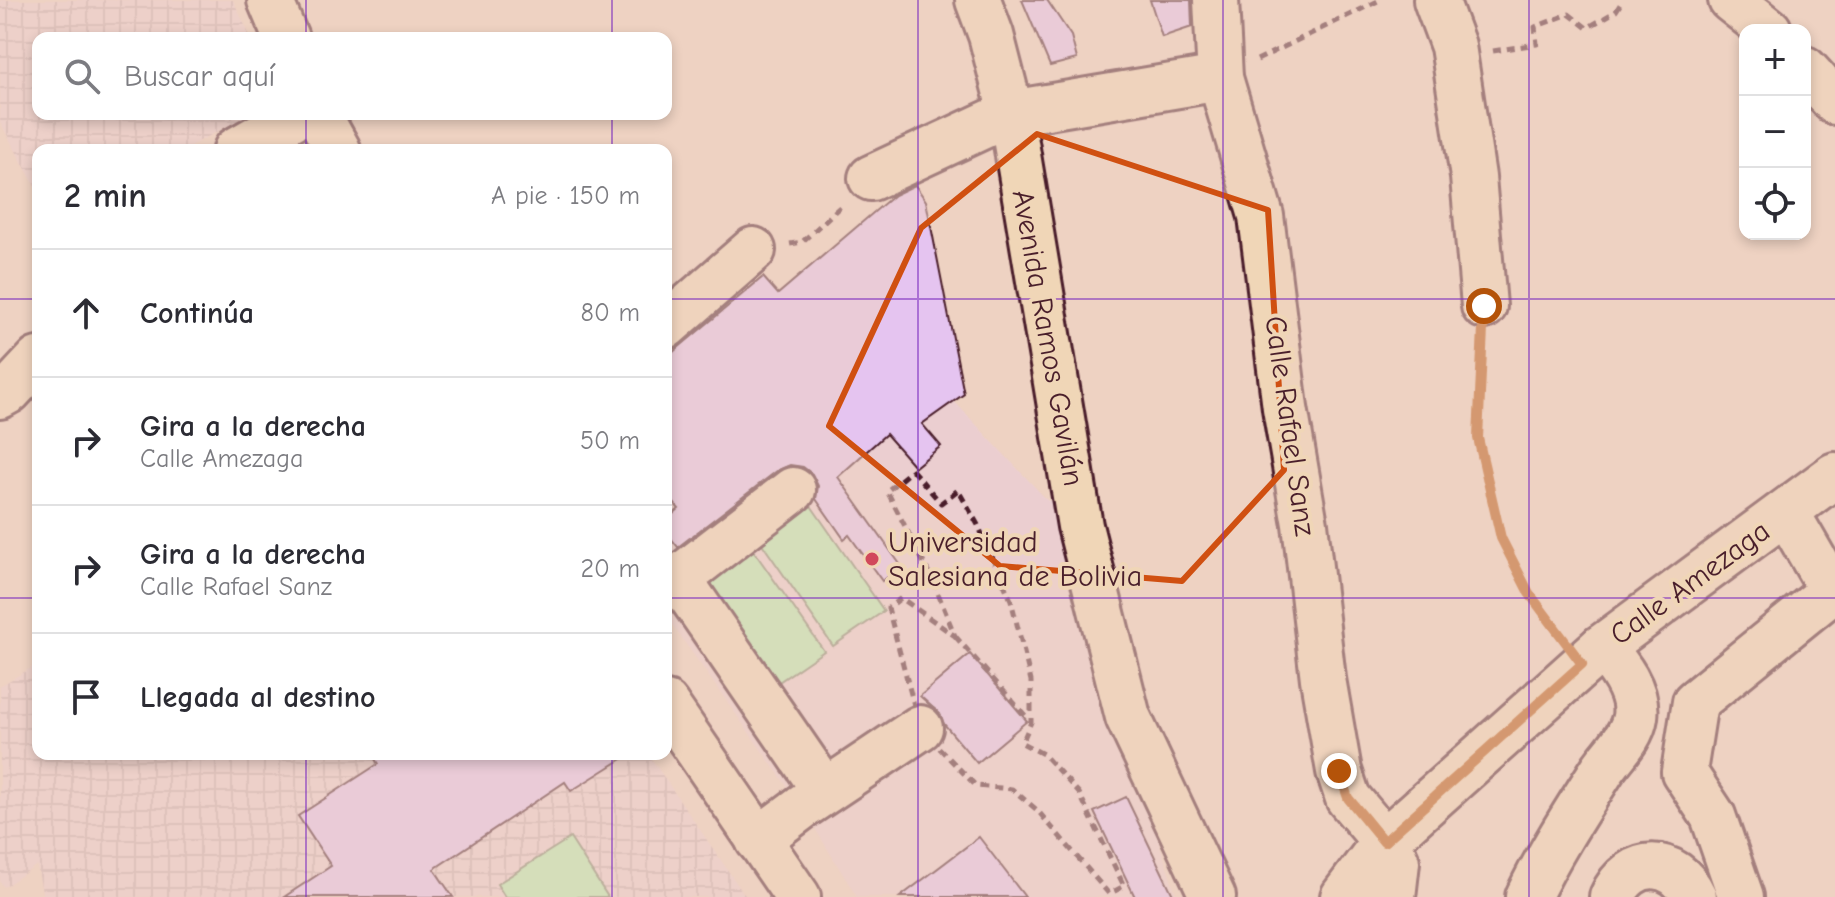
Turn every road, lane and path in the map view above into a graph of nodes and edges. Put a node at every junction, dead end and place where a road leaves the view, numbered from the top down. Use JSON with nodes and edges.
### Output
{"nodes":[{"id":1,"x":270,"y":0,"type":"edge"},
{"id":2,"x":978,"y":0,"type":"edge"},
{"id":3,"x":1216,"y":0,"type":"edge"},
{"id":4,"x":1380,"y":0,"type":"edge"},
{"id":5,"x":1436,"y":0,"type":"edge"},
{"id":6,"x":1623,"y":0,"type":"edge"},
{"id":7,"x":1731,"y":0,"type":"edge"},
{"id":8,"x":1761,"y":24,"type":"edge"},
{"id":9,"x":283,"y":32,"type":"edge"},
{"id":10,"x":1483,"y":52,"type":"dead end"},
{"id":11,"x":1811,"y":76,"type":"edge"},
{"id":12,"x":1220,"y":78,"type":"junction"},
{"id":13,"x":1835,"y":102,"type":"edge"},
{"id":14,"x":1011,"y":113,"type":"junction"},
{"id":15,"x":288,"y":120,"type":"edge"},
{"id":16,"x":321,"y":120,"type":"edge"},
{"id":17,"x":246,"y":144,"type":"edge"},
{"id":18,"x":335,"y":144,"type":"edge"},
{"id":19,"x":871,"y":178,"type":"joint"},
{"id":20,"x":753,"y":250,"type":"joint"},
{"id":21,"x":1484,"y":306,"type":"joint"},
{"id":22,"x":672,"y":321,"type":"edge"},
{"id":23,"x":32,"y":366,"type":"edge"},
{"id":24,"x":0,"y":396,"type":"edge"},
{"id":25,"x":1835,"y":475,"type":"edge"},
{"id":26,"x":793,"y":490,"type":"dead end"},
{"id":27,"x":1787,"y":513,"type":"junction"},
{"id":28,"x":673,"y":583,"type":"edge"},
{"id":29,"x":955,"y":636,"type":"junction"},
{"id":30,"x":1592,"y":656,"type":"junction"},
{"id":31,"x":672,"y":713,"type":"edge"},
{"id":32,"x":1031,"y":722,"type":"junction"},
{"id":33,"x":920,"y":728,"type":"junction"},
{"id":34,"x":825,"y":791,"type":"junction"},
{"id":35,"x":758,"y":840,"type":"junction"},
{"id":36,"x":1384,"y":842,"type":"junction"},
{"id":37,"x":798,"y":897,"type":"edge"},
{"id":38,"x":1213,"y":897,"type":"edge"},
{"id":39,"x":1343,"y":897,"type":"edge"},
{"id":40,"x":1393,"y":897,"type":"edge"},
{"id":41,"x":1528,"y":897,"type":"edge"},
{"id":42,"x":1612,"y":897,"type":"edge"},
{"id":43,"x":1694,"y":897,"type":"edge"},
{"id":44,"x":1741,"y":897,"type":"edge"}],
"edges":[{"from":1,"to":9,"type":"street"},
{"from":2,"to":14,"type":"street","name":"Avenida Ramos Gavilán"},
{"from":3,"to":12,"type":"street","name":"Calle Rafael Sanz"},
{"from":4,"to":12,"type":"path"},
{"from":5,"to":21,"type":"street"},
{"from":6,"to":10,"type":"path"},
{"from":7,"to":8,"type":"street"},
{"from":11,"to":13,"type":"street"},
{"from":12,"to":14,"type":"street"},
{"from":12,"to":36,"type":"street","name":"Calle Rafael Sanz"},
{"from":14,"to":19,"type":"street"},
{"from":14,"to":38,"type":"street","name":"Avenida Ramos Gavilán"},
{"from":15,"to":17,"type":"street"},
{"from":16,"to":18,"type":"street"},
{"from":19,"to":20,"type":"path"},
{"from":20,"to":22,"type":"street"},
{"from":21,"to":30,"type":"path"},
{"from":23,"to":24,"type":"street"},
{"from":25,"to":27,"type":"street","name":"Calle Amezaga"},
{"from":26,"to":28,"type":"street"},
{"from":27,"to":30,"type":"street","name":"Calle Amezaga"},
{"from":27,"to":44,"type":"street"},
{"from":28,"to":34,"type":"street"},
{"from":29,"to":32,"type":"path"},
{"from":29,"to":32,"type":"path"},
{"from":29,"to":33,"type":"path"},
{"from":30,"to":36,"type":"street","name":"Calle Amezaga"},
{"from":30,"to":41,"type":"street"},
{"from":31,"to":35,"type":"street"},
{"from":32,"to":33,"type":"path"},
{"from":33,"to":34,"type":"street"},
{"from":34,"to":35,"type":"street"},
{"from":35,"to":37,"type":"street"},
{"from":36,"to":39,"type":"street","name":"Calle Amezaga"},
{"from":36,"to":40,"type":"street"},
{"from":42,"to":43,"type":"street"}]}
